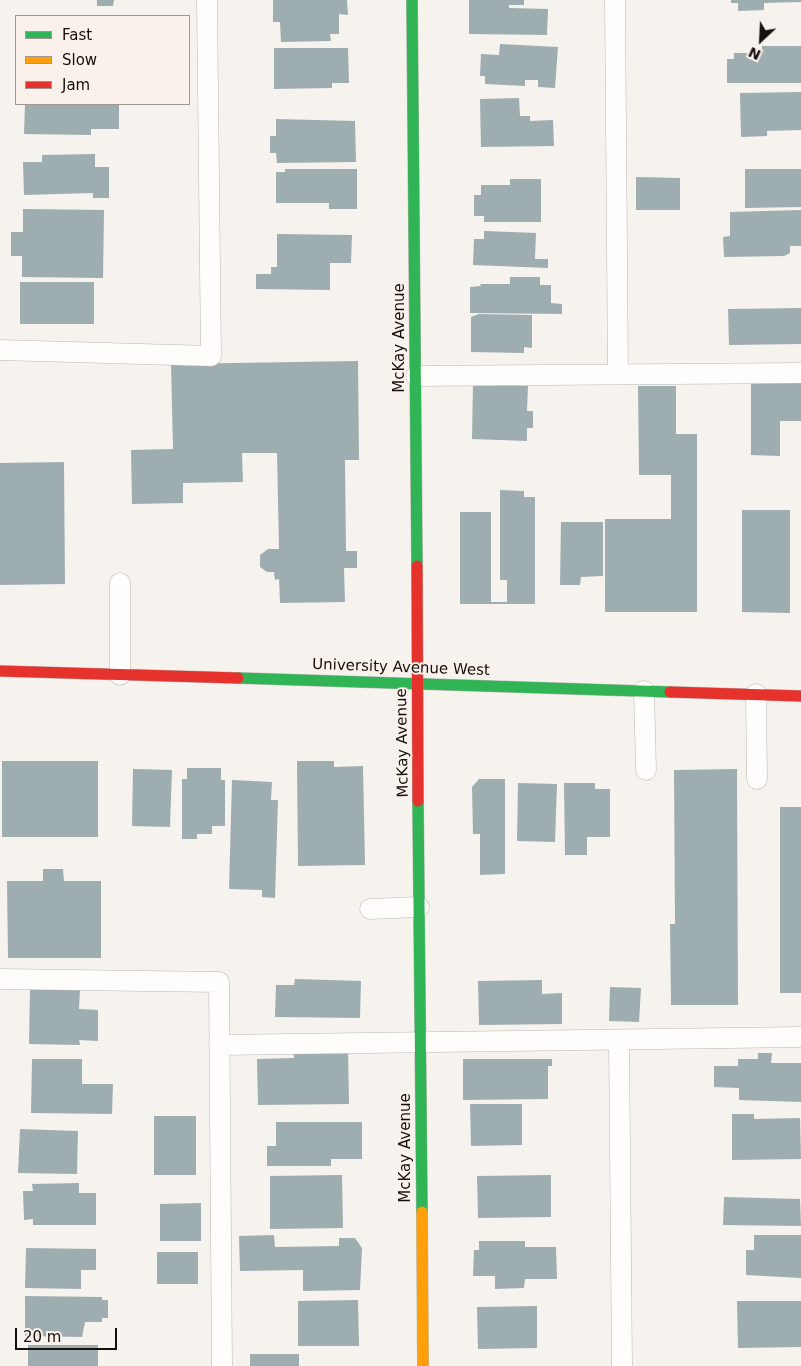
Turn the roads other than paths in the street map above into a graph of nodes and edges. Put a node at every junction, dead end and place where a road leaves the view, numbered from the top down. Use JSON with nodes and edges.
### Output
{"nodes":[{"id":1,"x":207,"y":0,"type":"edge"},
{"id":2,"x":412,"y":0,"type":"edge"},
{"id":3,"x":615,"y":0,"type":"edge"},
{"id":4,"x":0,"y":350,"type":"edge"},
{"id":5,"x":801,"y":373,"type":"edge"},
{"id":6,"x":618,"y":374,"type":"junction"},
{"id":7,"x":416,"y":376,"type":"junction"},
{"id":8,"x":120,"y":583,"type":"dead end"},
{"id":9,"x":0,"y":671,"type":"edge"},
{"id":10,"x":120,"y":675,"type":"junction"},
{"id":11,"x":417,"y":684,"type":"junction"},
{"id":12,"x":644,"y":690,"type":"junction"},
{"id":13,"x":756,"y":694,"type":"junction"},
{"id":14,"x":801,"y":696,"type":"edge"},
{"id":15,"x":646,"y":770,"type":"dead end"},
{"id":16,"x":758,"y":779,"type":"dead end"},
{"id":17,"x":419,"y":907,"type":"junction"},
{"id":18,"x":370,"y":908,"type":"dead end"},
{"id":19,"x":0,"y":979,"type":"edge"},
{"id":20,"x":801,"y":1037,"type":"edge"},
{"id":21,"x":619,"y":1040,"type":"junction"},
{"id":22,"x":420,"y":1042,"type":"junction"},
{"id":23,"x":219,"y":1045,"type":"junction"},
{"id":24,"x":222,"y":1366,"type":"edge"},
{"id":25,"x":423,"y":1366,"type":"edge"},
{"id":26,"x":622,"y":1366,"type":"edge"}],
"edges":[{"from":1,"to":4,"type":"lane"},
{"from":2,"to":7,"type":"street","name":"McKay Avenue"},
{"from":3,"to":6,"type":"lane"},
{"from":5,"to":6,"type":"lane"},
{"from":6,"to":7,"type":"lane"},
{"from":7,"to":11,"type":"street","name":"McKay Avenue"},
{"from":8,"to":10,"type":"lane"},
{"from":9,"to":10,"type":"street","name":"University Avenue West"},
{"from":10,"to":11,"type":"street","name":"University Avenue West"},
{"from":11,"to":12,"type":"street","name":"University Avenue West"},
{"from":11,"to":17,"type":"street","name":"McKay Avenue"},
{"from":12,"to":13,"type":"street","name":"University Avenue West"},
{"from":12,"to":15,"type":"lane"},
{"from":13,"to":14,"type":"street","name":"University Avenue West"},
{"from":13,"to":16,"type":"lane"},
{"from":17,"to":18,"type":"lane"},
{"from":17,"to":22,"type":"street","name":"McKay Avenue"},
{"from":19,"to":23,"type":"lane"},
{"from":20,"to":21,"type":"lane"},
{"from":21,"to":22,"type":"lane"},
{"from":21,"to":26,"type":"lane"},
{"from":22,"to":23,"type":"lane"},
{"from":22,"to":25,"type":"street","name":"McKay Avenue"},
{"from":23,"to":24,"type":"lane"}]}
